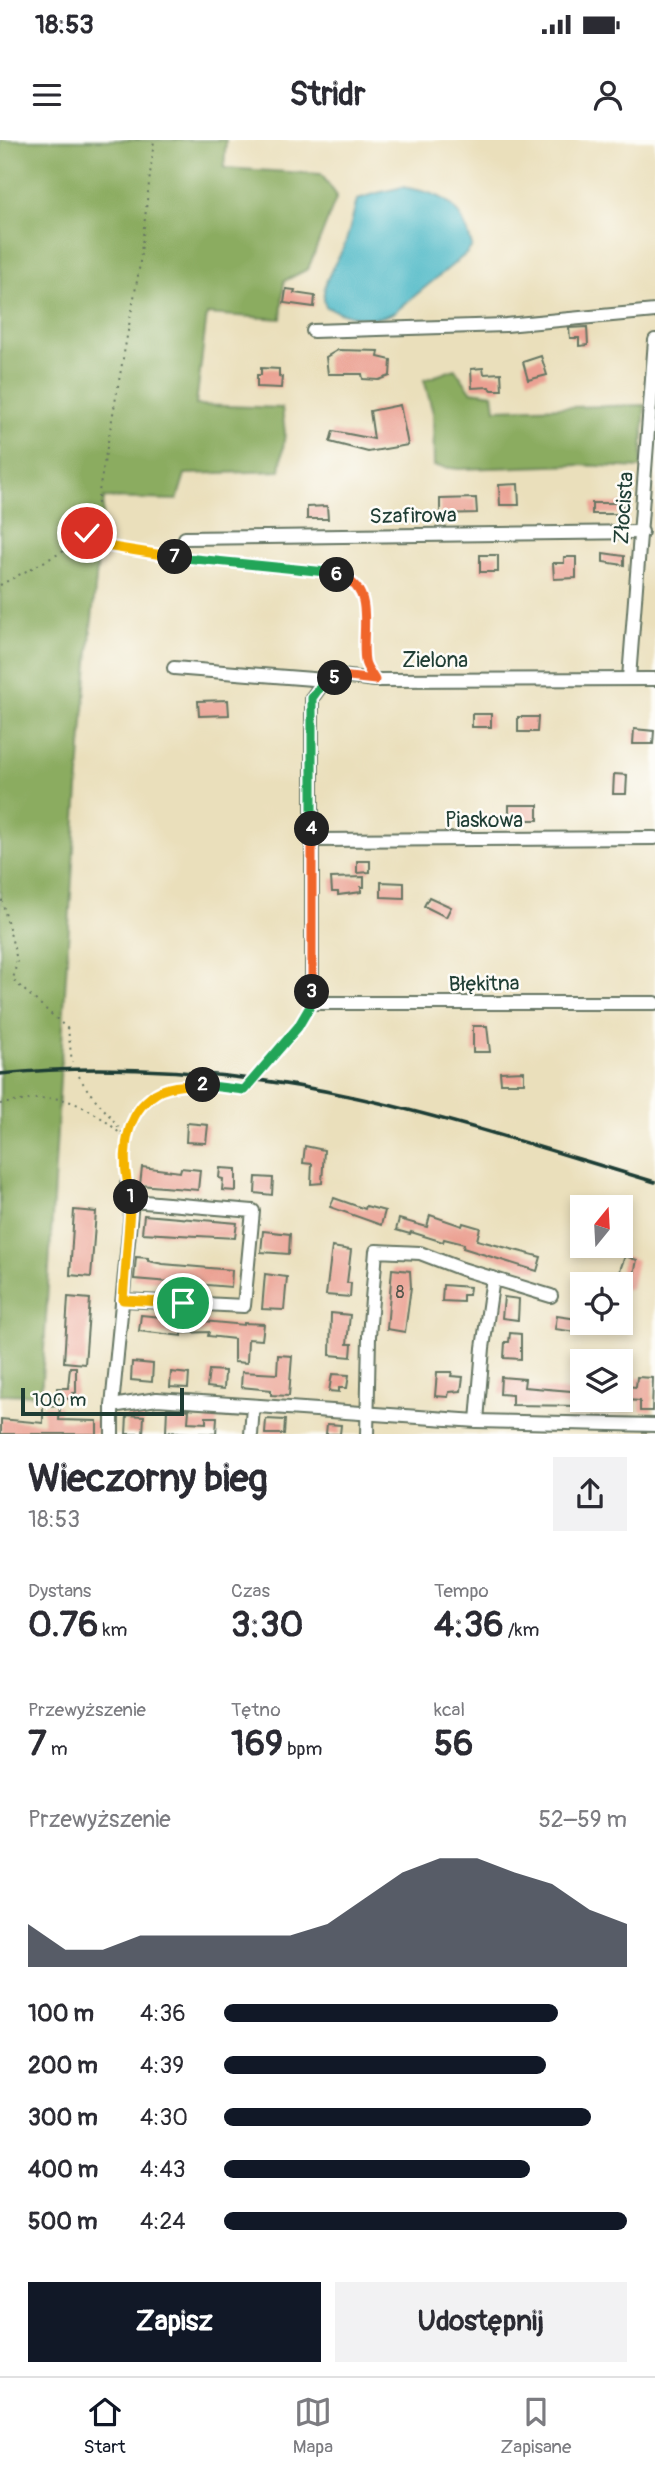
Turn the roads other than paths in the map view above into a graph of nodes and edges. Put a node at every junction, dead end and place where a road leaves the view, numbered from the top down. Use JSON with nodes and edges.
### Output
{"nodes":[{"id":1,"x":655,"y":311,"type":"edge"},
{"id":2,"x":313,"y":331,"type":"dead end"},
{"id":3,"x":655,"y":340,"type":"edge"},
{"id":4,"x":642,"y":532,"type":"junction"},
{"id":5,"x":185,"y":538,"type":"dead end"},
{"id":6,"x":174,"y":668,"type":"dead end"},
{"id":7,"x":629,"y":678,"type":"junction"},
{"id":8,"x":655,"y":679,"type":"edge"},
{"id":9,"x":325,"y":680,"type":"junction"},
{"id":10,"x":655,"y":838,"type":"edge"},
{"id":11,"x":312,"y":840,"type":"junction"},
{"id":12,"x":655,"y":1003,"type":"edge"},
{"id":13,"x":127,"y":1184,"type":"road end"},
{"id":14,"x":132,"y":1201,"type":"junction"},
{"id":15,"x":493,"y":1278,"type":"junction"},
{"id":16,"x":551,"y":1296,"type":"dead end"},
{"id":17,"x":123,"y":1300,"type":"junction"},
{"id":18,"x":113,"y":1406,"type":"junction"},
{"id":19,"x":253,"y":1406,"type":"junction"},
{"id":20,"x":366,"y":1415,"type":"junction"},
{"id":21,"x":477,"y":1421,"type":"junction"},
{"id":22,"x":655,"y":1425,"type":"edge"},
{"id":23,"x":569,"y":1429,"type":"edge"},
{"id":24,"x":113,"y":1434,"type":"edge"},
{"id":25,"x":251,"y":1434,"type":"edge"},
{"id":26,"x":367,"y":1434,"type":"edge"}],
"edges":[{"from":1,"to":2,"type":"street"},
{"from":3,"to":4,"type":"street","name":"Złocista"},
{"from":4,"to":5,"type":"street","name":"Szafirowa"},
{"from":4,"to":7,"type":"street","name":"Złocista"},
{"from":6,"to":9,"type":"street","name":"Zielona"},
{"from":7,"to":8,"type":"street","name":"Zielona"},
{"from":7,"to":9,"type":"street","name":"Zielona"},
{"from":9,"to":11,"type":"street"},
{"from":10,"to":11,"type":"street","name":"Piaskowa"},
{"from":11,"to":12,"type":"street","name":"Błękitna"},
{"from":13,"to":14,"type":"street"},
{"from":14,"to":17,"type":"street"},
{"from":14,"to":17,"type":"street"},
{"from":15,"to":16,"type":"street"},
{"from":15,"to":20,"type":"street"},
{"from":15,"to":21,"type":"street"},
{"from":17,"to":18,"type":"street"},
{"from":18,"to":19,"type":"street"},
{"from":18,"to":24,"type":"street"},
{"from":19,"to":20,"type":"street"},
{"from":19,"to":25,"type":"street"},
{"from":20,"to":21,"type":"street"},
{"from":20,"to":26,"type":"street"},
{"from":21,"to":23,"type":"street"},
{"from":22,"to":23,"type":"street"}]}
